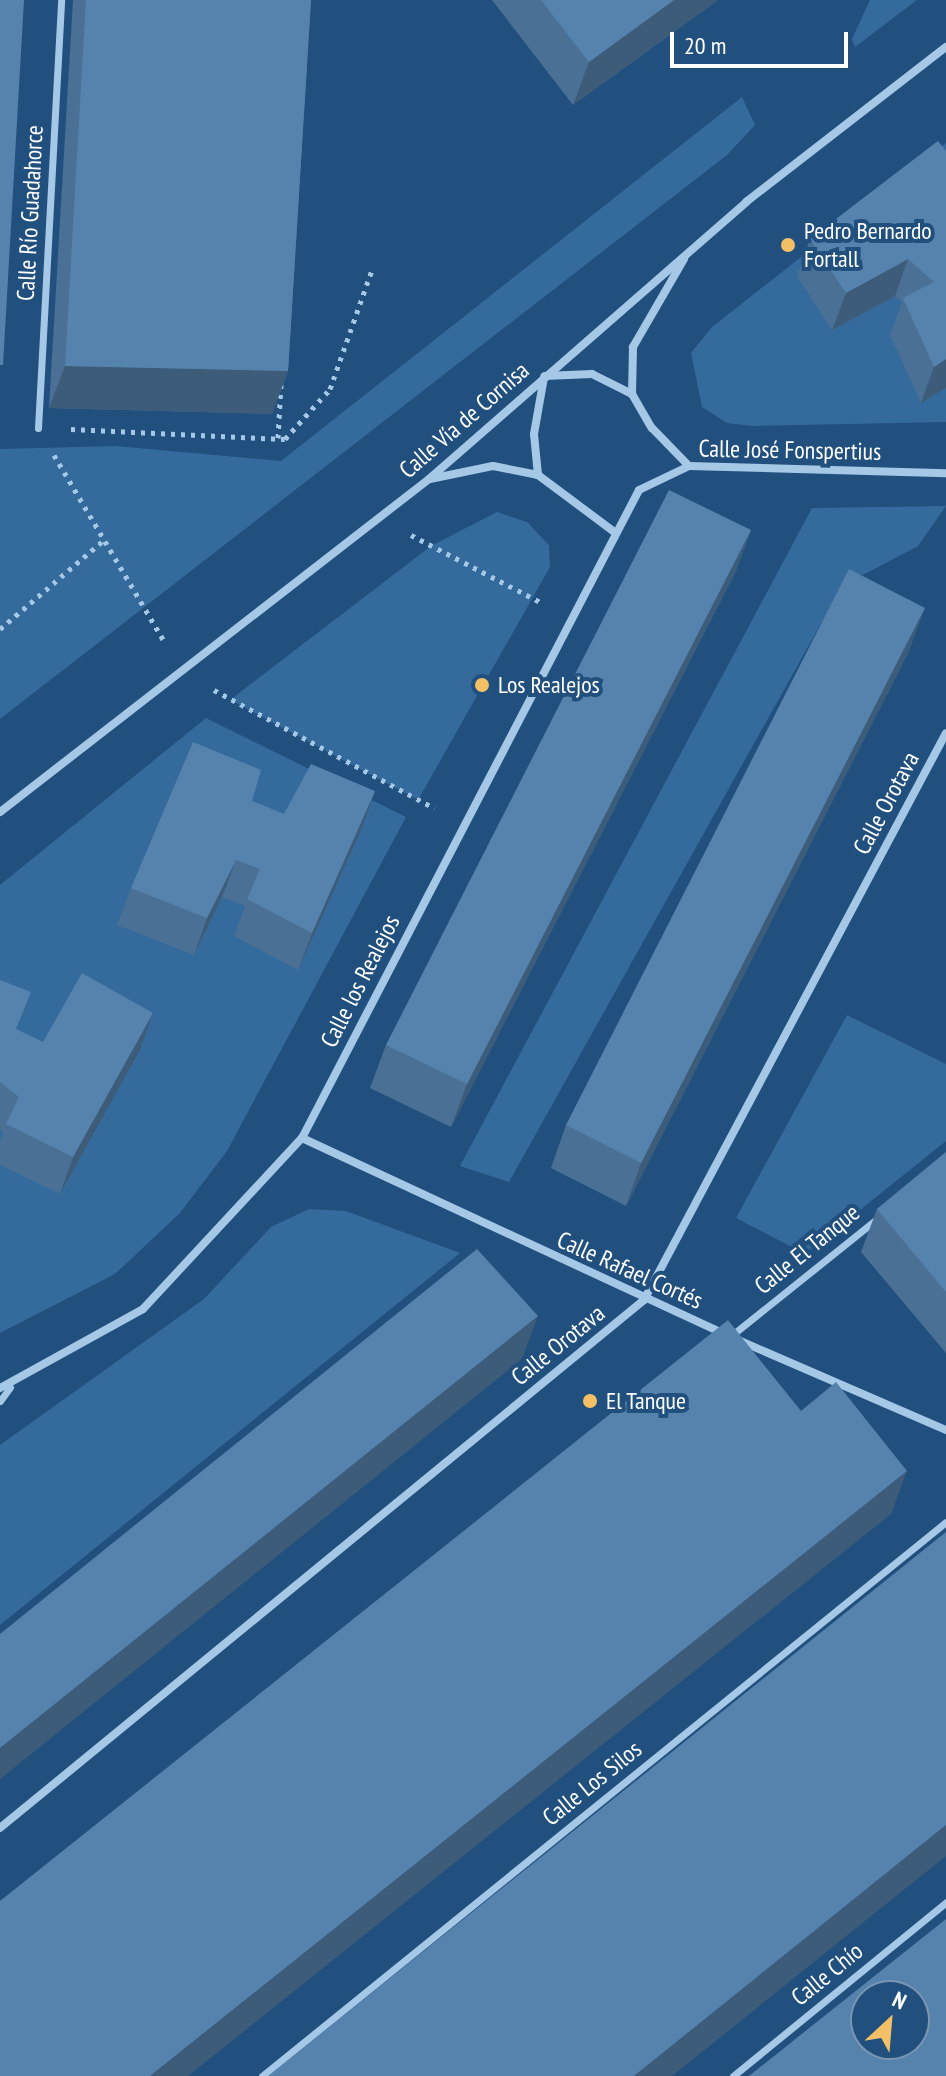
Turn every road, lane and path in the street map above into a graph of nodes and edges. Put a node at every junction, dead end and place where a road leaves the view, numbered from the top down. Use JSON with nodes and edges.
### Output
{"nodes":[{"id":1,"x":61,"y":0,"type":"edge"},
{"id":2,"x":946,"y":47,"type":"edge"},
{"id":3,"x":688,"y":252,"type":"junction"},
{"id":4,"x":372,"y":270,"type":"dead end"},
{"id":5,"x":282,"y":376,"type":"edge"},
{"id":6,"x":544,"y":376,"type":"junction"},
{"id":7,"x":632,"y":394,"type":"junction"},
{"id":8,"x":38,"y":428,"type":"junction"},
{"id":9,"x":278,"y":438,"type":"junction"},
{"id":10,"x":689,"y":466,"type":"junction"},
{"id":11,"x":946,"y":473,"type":"edge"},
{"id":12,"x":538,"y":475,"type":"junction"},
{"id":13,"x":429,"y":479,"type":"junction"},
{"id":14,"x":639,"y":490,"type":"joint"},
{"id":15,"x":378,"y":518,"type":"junction"},
{"id":16,"x":613,"y":531,"type":"junction"},
{"id":17,"x":104,"y":540,"type":"junction"},
{"id":18,"x":569,"y":616,"type":"junction"},
{"id":19,"x":0,"y":629,"type":"edge"},
{"id":20,"x":180,"y":670,"type":"junction"},
{"id":21,"x":946,"y":733,"type":"edge"},
{"id":22,"x":0,"y":812,"type":"edge"},
{"id":23,"x":464,"y":822,"type":"junction"},
{"id":24,"x":302,"y":1138,"type":"junction"},
{"id":25,"x":886,"y":1211,"type":"edge"},
{"id":26,"x":644,"y":1300,"type":"junction"},
{"id":27,"x":731,"y":1337,"type":"junction"},
{"id":28,"x":5,"y":1388,"type":"edge"},
{"id":29,"x":0,"y":1401,"type":"edge"},
{"id":30,"x":946,"y":1430,"type":"edge"},
{"id":31,"x":946,"y":1522,"type":"edge"},
{"id":32,"x":0,"y":1828,"type":"edge"},
{"id":33,"x":946,"y":1902,"type":"edge"},
{"id":34,"x":262,"y":2076,"type":"edge"},
{"id":35,"x":733,"y":2076,"type":"edge"}],
"edges":[{"from":1,"to":8,"type":"street","name":"Calle Río Guadahorce"},
{"from":2,"to":3,"type":"street","name":"Calle Vía de Cornisa"},
{"from":3,"to":6,"type":"street","name":"Calle Vía de Cornisa"},
{"from":3,"to":7,"type":"street"},
{"from":4,"to":9,"type":"path"},
{"from":5,"to":9,"type":"path"},
{"from":6,"to":7,"type":"street"},
{"from":6,"to":12,"type":"street"},
{"from":6,"to":13,"type":"street","name":"Calle Vía de Cornisa"},
{"from":7,"to":10,"type":"street"},
{"from":8,"to":9,"type":"path"},
{"from":8,"to":17,"type":"path"},
{"from":10,"to":11,"type":"street","name":"Calle José Fonspertius"},
{"from":10,"to":14,"type":"street","name":"Calle José Fonspertius"},
{"from":12,"to":13,"type":"street"},
{"from":12,"to":16,"type":"street"},
{"from":13,"to":15,"type":"street","name":"Calle Vía de Cornisa"},
{"from":14,"to":16,"type":"street","name":"Calle los Realejos"},
{"from":15,"to":18,"type":"path"},
{"from":15,"to":20,"type":"street","name":"Calle Vía de Cornisa"},
{"from":16,"to":18,"type":"street","name":"Calle los Realejos"},
{"from":17,"to":19,"type":"path"},
{"from":17,"to":20,"type":"path"},
{"from":18,"to":23,"type":"street","name":"Calle los Realejos"},
{"from":20,"to":22,"type":"street","name":"Calle Vía de Cornisa"},
{"from":20,"to":23,"type":"path"},
{"from":21,"to":26,"type":"street","name":"Calle Orotava"},
{"from":23,"to":24,"type":"street","name":"Calle los Realejos"},
{"from":24,"to":26,"type":"street","name":"Calle Rafael Cortés"},
{"from":24,"to":28,"type":"street","name":"Calle los Realejos"},
{"from":25,"to":27,"type":"street","name":"Calle El Tanque"},
{"from":26,"to":27,"type":"street","name":"Calle Rafael Cortés"},
{"from":26,"to":32,"type":"street","name":"Calle Orotava"},
{"from":27,"to":30,"type":"street","name":"Calle Rafael Cortés"},
{"from":28,"to":29,"type":"street"},
{"from":31,"to":34,"type":"street","name":"Calle Los Silos"},
{"from":33,"to":35,"type":"street","name":"Calle Chío"}]}
